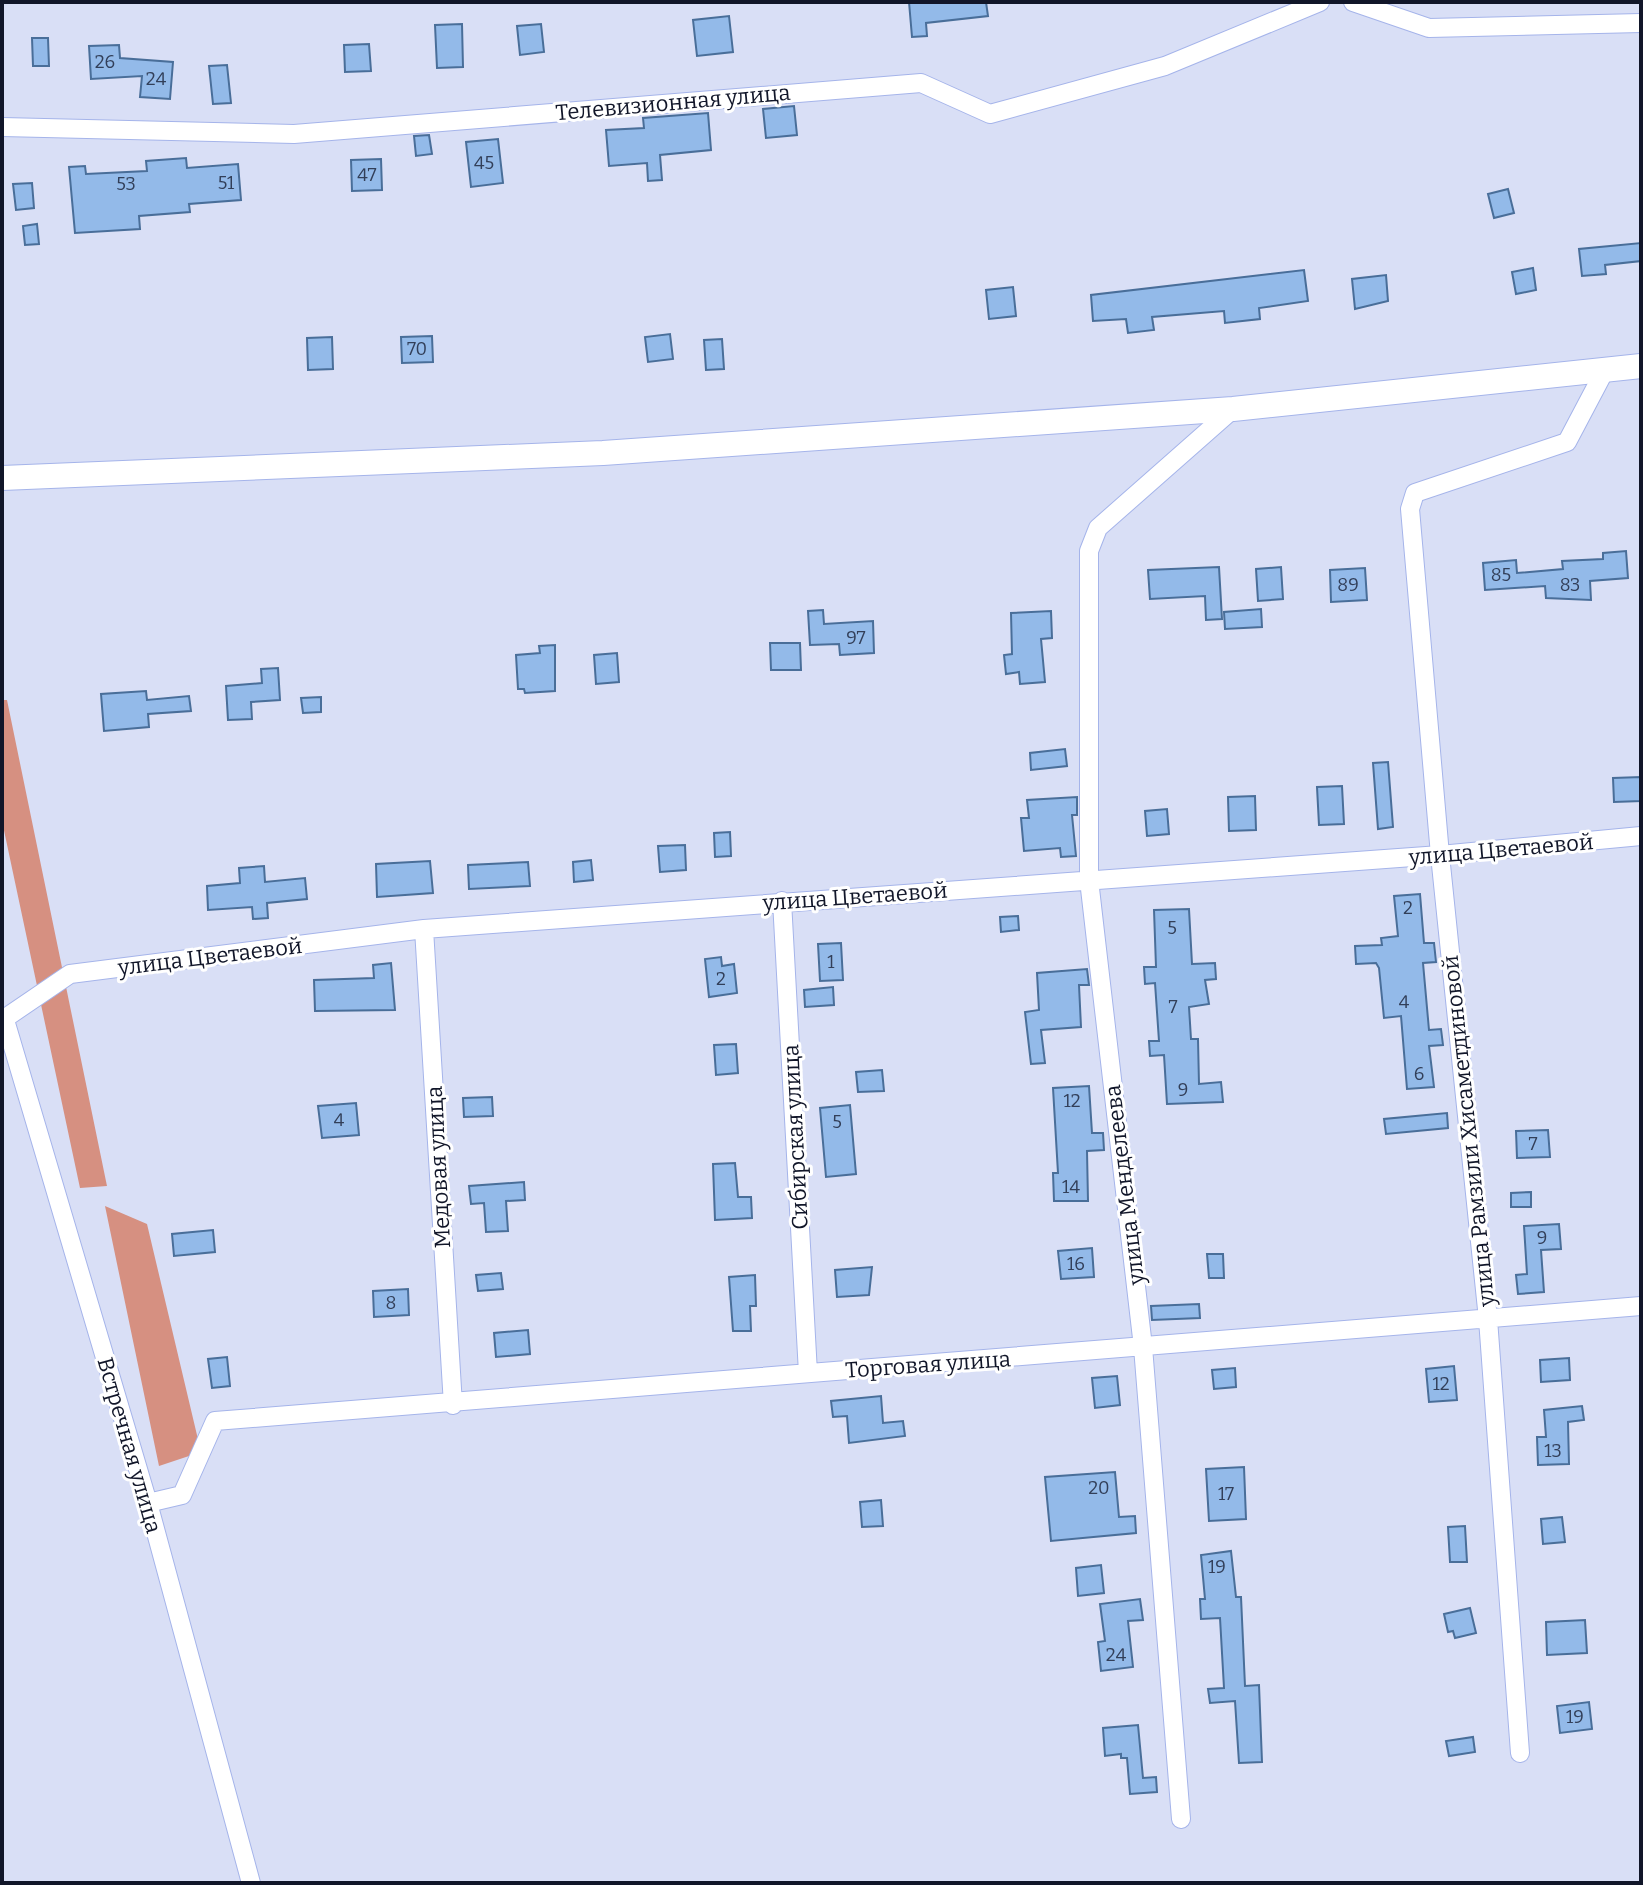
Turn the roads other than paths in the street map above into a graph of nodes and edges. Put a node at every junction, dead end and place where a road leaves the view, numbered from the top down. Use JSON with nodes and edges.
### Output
{"nodes":[{"id":1,"x":1320,"y":2,"type":"edge"},
{"id":2,"x":1353,"y":2,"type":"edge"},
{"id":3,"x":1641,"y":23,"type":"edge"},
{"id":4,"x":2,"y":127,"type":"edge"},
{"id":5,"x":1641,"y":366,"type":"edge"},
{"id":6,"x":1605,"y":370,"type":"junction"},
{"id":7,"x":1233,"y":409,"type":"junction"},
{"id":8,"x":2,"y":478,"type":"edge"},
{"id":9,"x":1641,"y":836,"type":"edge"},
{"id":10,"x":1440,"y":855,"type":"junction"},
{"id":11,"x":1089,"y":880,"type":"junction"},
{"id":12,"x":782,"y":901,"type":"junction"},
{"id":13,"x":424,"y":929,"type":"junction"},
{"id":14,"x":3,"y":1021,"type":"edge"},
{"id":15,"x":1641,"y":1306,"type":"edge"},
{"id":16,"x":1488,"y":1319,"type":"junction"},
{"id":17,"x":1143,"y":1347,"type":"junction"},
{"id":18,"x":808,"y":1373,"type":"junction"},
{"id":19,"x":453,"y":1405,"type":"junction"},
{"id":20,"x":148,"y":1503,"type":"junction"},
{"id":21,"x":1520,"y":1753,"type":"dead end"},
{"id":22,"x":1181,"y":1819,"type":"dead end"},
{"id":23,"x":251,"y":1883,"type":"edge"}],
"edges":[{"from":1,"to":4,"type":"street","name":"Телевизионная улица"},
{"from":2,"to":3,"type":"street"},
{"from":5,"to":6,"type":"street"},
{"from":6,"to":7,"type":"street"},
{"from":6,"to":10,"type":"street","name":"улица Рамзили Хисаметдиновой"},
{"from":7,"to":8,"type":"street"},
{"from":7,"to":11,"type":"street","name":"улица Менделеева"},
{"from":9,"to":10,"type":"street","name":"улица Цветаевой"},
{"from":10,"to":11,"type":"street","name":"улица Цветаевой"},
{"from":10,"to":16,"type":"street","name":"улица Рамзили Хисаметдиновой"},
{"from":11,"to":12,"type":"street","name":"улица Цветаевой"},
{"from":11,"to":17,"type":"street","name":"улица Менделеева"},
{"from":12,"to":13,"type":"street","name":"улица Цветаевой"},
{"from":12,"to":18,"type":"street","name":"Сибирская улица"},
{"from":13,"to":14,"type":"street","name":"улица Цветаевой"},
{"from":13,"to":19,"type":"street","name":"Медовая улица"},
{"from":14,"to":20,"type":"street","name":"Встречная улица"},
{"from":15,"to":16,"type":"street","name":"Торговая улица"},
{"from":16,"to":17,"type":"street","name":"Торговая улица"},
{"from":16,"to":21,"type":"street","name":"улица Рамзили Хисаметдиновой"},
{"from":17,"to":18,"type":"street","name":"Торговая улица"},
{"from":17,"to":22,"type":"street","name":"улица Менделеева"},
{"from":18,"to":19,"type":"street","name":"Торговая улица"},
{"from":19,"to":20,"type":"street","name":"Торговая улица"},
{"from":20,"to":23,"type":"street","name":"Встречная улица"}]}
